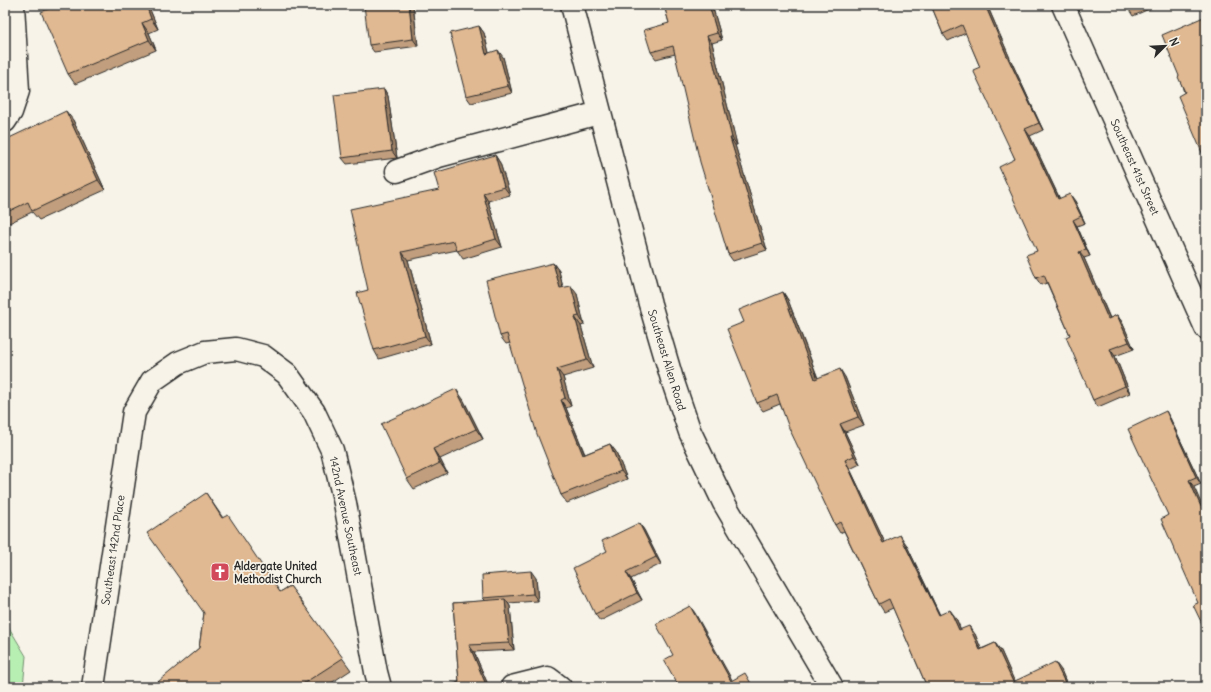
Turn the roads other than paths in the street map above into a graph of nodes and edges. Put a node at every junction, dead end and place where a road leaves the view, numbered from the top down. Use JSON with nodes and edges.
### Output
{"nodes":[{"id":1,"x":13,"y":5,"type":"edge"},
{"id":2,"x":572,"y":5,"type":"edge"},
{"id":3,"x":1063,"y":5,"type":"edge"},
{"id":4,"x":599,"y":113,"type":"junction"},
{"id":5,"x":5,"y":121,"type":"edge"},
{"id":6,"x":397,"y":171,"type":"dead end"},
{"id":7,"x":1206,"y":328,"type":"edge"},
{"id":8,"x":134,"y":412,"type":"joint"},
{"id":9,"x":92,"y":687,"type":"edge"},
{"id":10,"x":380,"y":687,"type":"edge"},
{"id":11,"x":512,"y":687,"type":"edge"},
{"id":12,"x":560,"y":687,"type":"edge"},
{"id":13,"x":832,"y":687,"type":"edge"}],
"edges":[{"from":1,"to":5,"type":"street"},
{"from":2,"to":4,"type":"street","name":"Southeast Allen Road"},
{"from":3,"to":7,"type":"street","name":"Southeast 41st Street"},
{"from":4,"to":6,"type":"street"},
{"from":4,"to":13,"type":"street","name":"Southeast Allen Road"},
{"from":8,"to":9,"type":"street","name":"Southeast 142nd Place"},
{"from":8,"to":10,"type":"street","name":"142nd Avenue Southeast"},
{"from":11,"to":12,"type":"street"}]}
